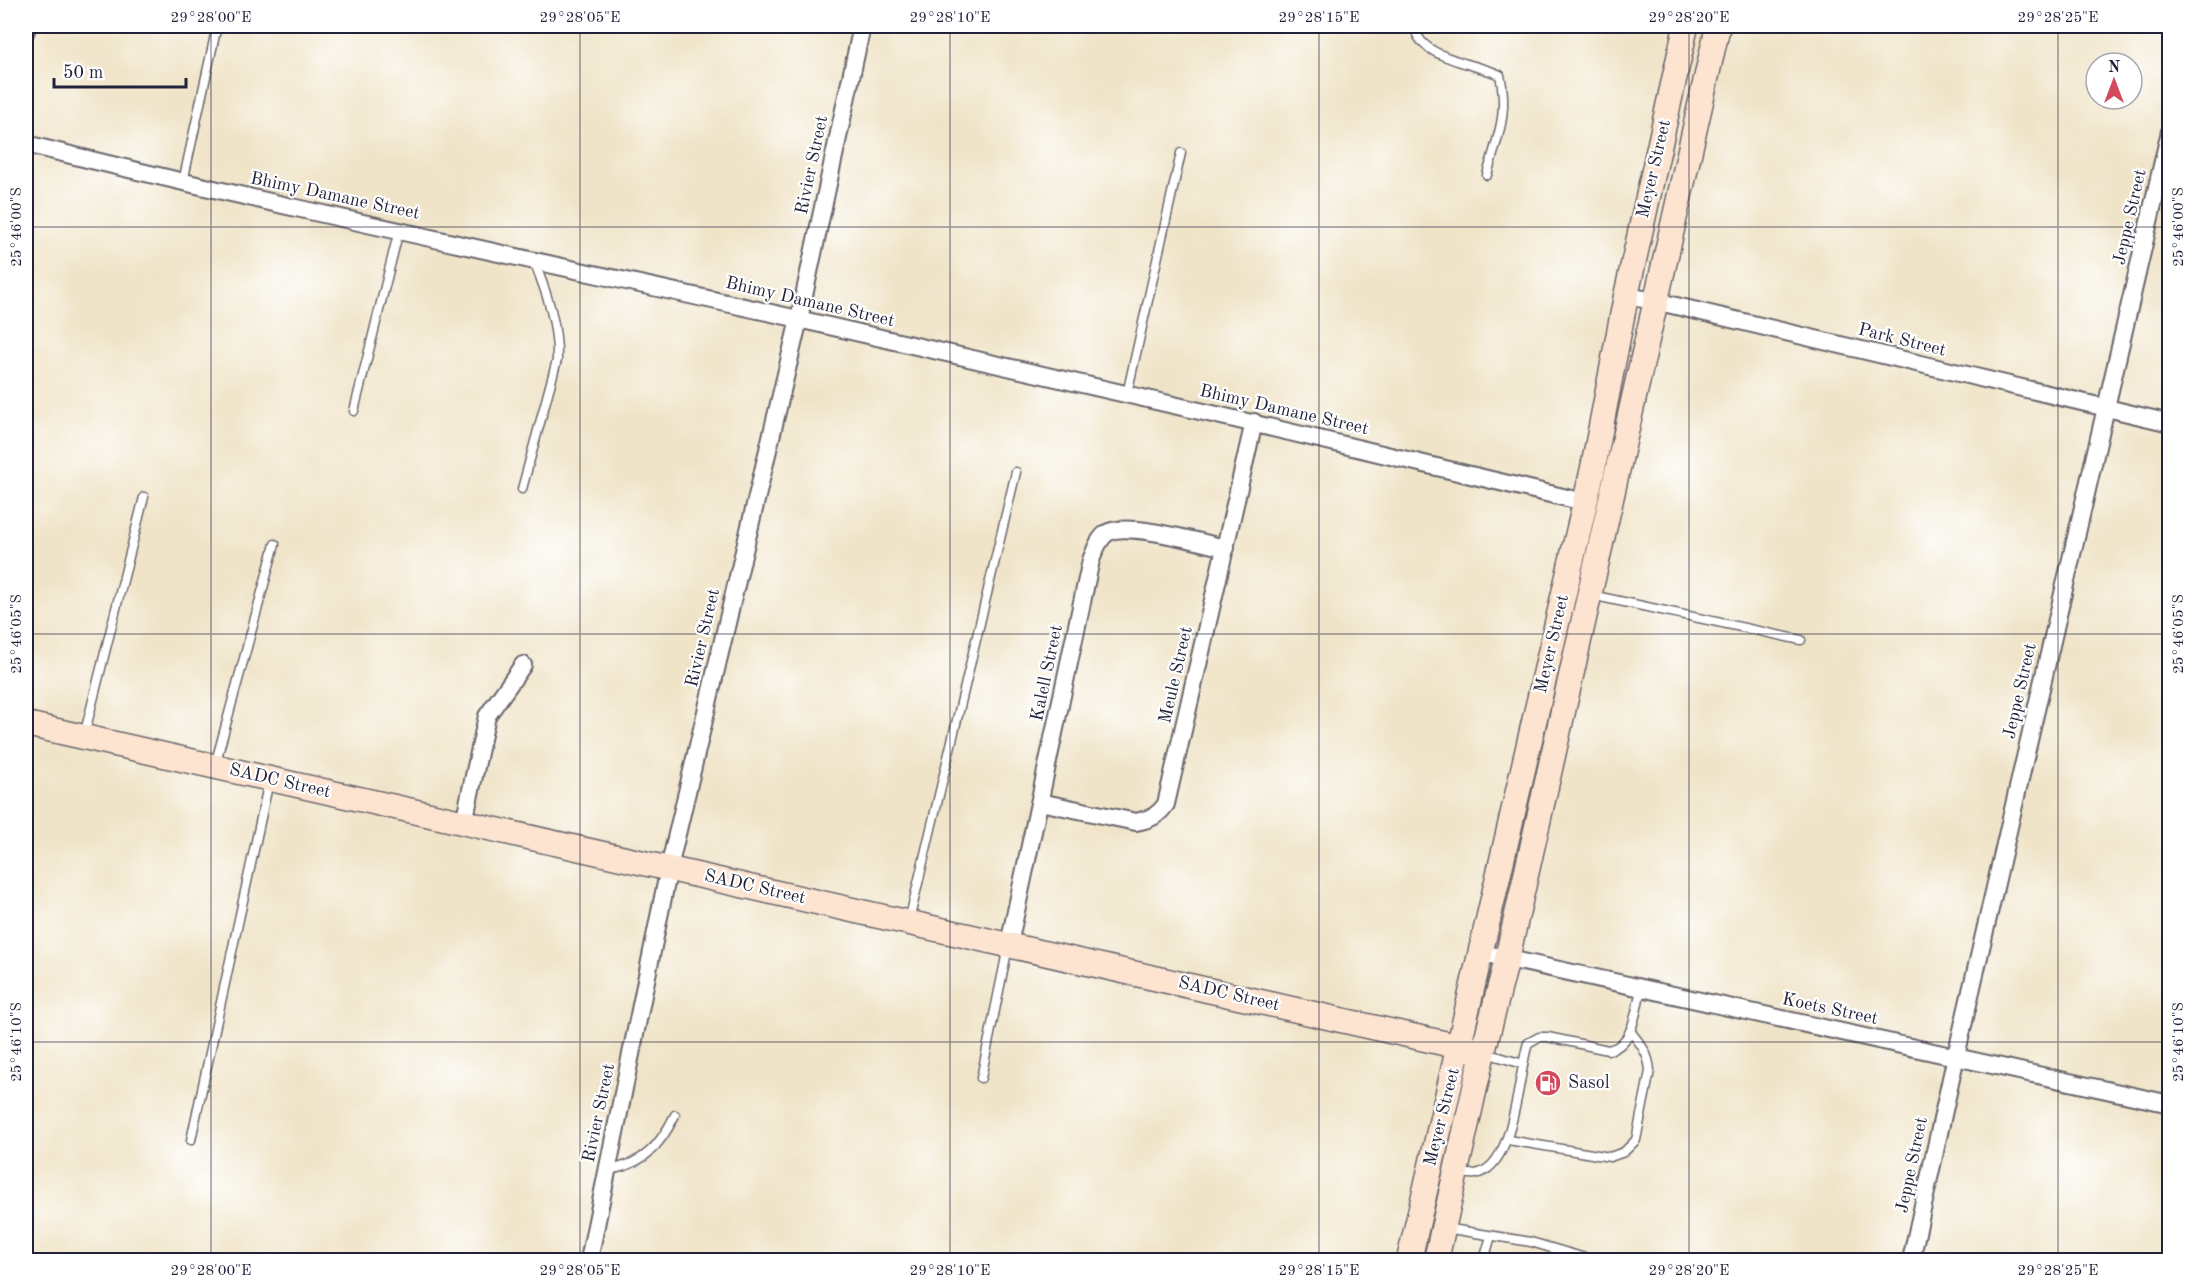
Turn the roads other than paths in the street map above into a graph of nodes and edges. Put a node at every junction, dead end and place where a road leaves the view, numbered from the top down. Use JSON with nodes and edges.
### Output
{"nodes":[{"id":1,"x":27,"y":26,"type":"edge"},
{"id":2,"x":217,"y":26,"type":"edge"},
{"id":3,"x":862,"y":26,"type":"edge"},
{"id":4,"x":1415,"y":26,"type":"edge"},
{"id":5,"x":1686,"y":26,"type":"edge"},
{"id":6,"x":1718,"y":26,"type":"edge"},
{"id":7,"x":26,"y":31,"type":"edge"},
{"id":8,"x":2169,"y":131,"type":"edge"},
{"id":9,"x":26,"y":144,"type":"edge"},
{"id":10,"x":1181,"y":153,"type":"dead end"},
{"id":11,"x":1487,"y":175,"type":"dead end"},
{"id":12,"x":183,"y":183,"type":"junction"},
{"id":13,"x":399,"y":230,"type":"junction"},
{"id":14,"x":534,"y":260,"type":"junction"},
{"id":15,"x":1626,"y":296,"type":"junction"},
{"id":16,"x":1655,"y":301,"type":"junction"},
{"id":17,"x":799,"y":319,"type":"junction"},
{"id":18,"x":1127,"y":394,"type":"junction"},
{"id":19,"x":2106,"y":409,"type":"junction"},
{"id":20,"x":354,"y":411,"type":"dead end"},
{"id":21,"x":1254,"y":422,"type":"junction"},
{"id":22,"x":2169,"y":423,"type":"edge"},
{"id":23,"x":1016,"y":472,"type":"dead end"},
{"id":24,"x":522,"y":489,"type":"dead end"},
{"id":25,"x":144,"y":497,"type":"dead end"},
{"id":26,"x":1584,"y":502,"type":"junction"},
{"id":27,"x":275,"y":544,"type":"dead end"},
{"id":28,"x":1226,"y":548,"type":"junction"},
{"id":29,"x":1577,"y":591,"type":"junction"},
{"id":30,"x":1801,"y":640,"type":"dead end"},
{"id":31,"x":523,"y":665,"type":"dead end"},
{"id":32,"x":26,"y":723,"type":"edge"},
{"id":33,"x":84,"y":736,"type":"junction"},
{"id":34,"x":215,"y":766,"type":"junction"},
{"id":35,"x":269,"y":778,"type":"junction"},
{"id":36,"x":1040,"y":802,"type":"junction"},
{"id":37,"x":464,"y":822,"type":"junction"},
{"id":38,"x":669,"y":868,"type":"junction"},
{"id":39,"x":909,"y":921,"type":"junction"},
{"id":40,"x":1009,"y":944,"type":"junction"},
{"id":41,"x":1482,"y":953,"type":"junction"},
{"id":42,"x":1507,"y":960,"type":"junction"},
{"id":43,"x":1641,"y":988,"type":"junction"},
{"id":44,"x":1630,"y":1031,"type":"junction"},
{"id":45,"x":1460,"y":1048,"type":"junction"},
{"id":46,"x":1483,"y":1052,"type":"junction"},
{"id":47,"x":1956,"y":1056,"type":"junction"},
{"id":48,"x":1523,"y":1064,"type":"junction"},
{"id":49,"x":981,"y":1078,"type":"dead end"},
{"id":50,"x":2169,"y":1104,"type":"edge"},
{"id":51,"x":675,"y":1115,"type":"dead end"},
{"id":52,"x":191,"y":1140,"type":"dead end"},
{"id":53,"x":1508,"y":1140,"type":"junction"},
{"id":54,"x":607,"y":1170,"type":"junction"},
{"id":55,"x":1456,"y":1172,"type":"junction"},
{"id":56,"x":1431,"y":1225,"type":"junction"},
{"id":57,"x":1491,"y":1236,"type":"junction"},
{"id":58,"x":1567,"y":1256,"type":"edge"},
{"id":59,"x":589,"y":1260,"type":"edge"},
{"id":60,"x":1409,"y":1260,"type":"edge"},
{"id":61,"x":1436,"y":1260,"type":"edge"},
{"id":62,"x":1484,"y":1260,"type":"edge"},
{"id":63,"x":1592,"y":1260,"type":"edge"},
{"id":64,"x":1911,"y":1260,"type":"edge"}],
"edges":[{"from":1,"to":7,"type":"street"},
{"from":2,"to":12,"type":"lane"},
{"from":3,"to":17,"type":"street","name":"Rivier Street"},
{"from":4,"to":11,"type":"lane"},
{"from":5,"to":15,"type":"main road","name":"Meyer Street"},
{"from":6,"to":16,"type":"main road"},
{"from":8,"to":19,"type":"street","name":"Jeppe Street"},
{"from":9,"to":12,"type":"street","name":"Bhimy Damane Street"},
{"from":10,"to":18,"type":"lane"},
{"from":12,"to":13,"type":"street","name":"Bhimy Damane Street"},
{"from":13,"to":14,"type":"street","name":"Bhimy Damane Street"},
{"from":13,"to":20,"type":"lane"},
{"from":14,"to":17,"type":"street","name":"Bhimy Damane Street"},
{"from":14,"to":24,"type":"lane"},
{"from":15,"to":16,"type":"street","name":"Park Street"},
{"from":15,"to":26,"type":"main road","name":"Meyer Street"},
{"from":16,"to":19,"type":"street","name":"Park Street"},
{"from":16,"to":29,"type":"main road"},
{"from":17,"to":18,"type":"street","name":"Bhimy Damane Street"},
{"from":17,"to":38,"type":"street","name":"Rivier Street"},
{"from":18,"to":21,"type":"street","name":"Bhimy Damane Street"},
{"from":19,"to":22,"type":"street","name":"Park Street"},
{"from":19,"to":47,"type":"street","name":"Jeppe Street"},
{"from":21,"to":26,"type":"street","name":"Bhimy Damane Street"},
{"from":21,"to":28,"type":"street","name":"Meule Street"},
{"from":23,"to":39,"type":"lane"},
{"from":25,"to":33,"type":"lane"},
{"from":26,"to":29,"type":"main road","name":"Meyer Street"},
{"from":27,"to":34,"type":"lane"},
{"from":28,"to":36,"type":"street","name":"Meule Street"},
{"from":28,"to":36,"type":"street","name":"Kalell Street"},
{"from":29,"to":30,"type":"lane"},
{"from":29,"to":41,"type":"main road","name":"Meyer Street"},
{"from":29,"to":42,"type":"main road"},
{"from":31,"to":37,"type":"street"},
{"from":32,"to":33,"type":"main road","name":"SADC Street"},
{"from":33,"to":34,"type":"main road","name":"SADC Street"},
{"from":34,"to":35,"type":"main road","name":"SADC Street"},
{"from":35,"to":37,"type":"main road","name":"SADC Street"},
{"from":35,"to":52,"type":"lane"},
{"from":36,"to":40,"type":"street","name":"Kalell Street"},
{"from":37,"to":38,"type":"main road","name":"SADC Street"},
{"from":38,"to":39,"type":"main road","name":"SADC Street"},
{"from":38,"to":54,"type":"street","name":"Rivier Street"},
{"from":39,"to":40,"type":"main road","name":"SADC Street"},
{"from":40,"to":45,"type":"main road","name":"SADC Street"},
{"from":40,"to":49,"type":"lane"},
{"from":41,"to":42,"type":"street","name":"Koets Street"},
{"from":41,"to":45,"type":"main road","name":"Meyer Street"},
{"from":42,"to":43,"type":"street","name":"Koets Street"},
{"from":42,"to":46,"type":"main road"},
{"from":43,"to":44,"type":"lane"},
{"from":43,"to":47,"type":"street","name":"Koets Street"},
{"from":44,"to":48,"type":"lane"},
{"from":44,"to":53,"type":"lane"},
{"from":45,"to":46,"type":"main road","name":"SADC Street"},
{"from":45,"to":56,"type":"main road","name":"Meyer Street"},
{"from":46,"to":48,"type":"lane"},
{"from":46,"to":55,"type":"main road"},
{"from":47,"to":50,"type":"street","name":"Koets Street"},
{"from":47,"to":64,"type":"street","name":"Jeppe Street"},
{"from":48,"to":53,"type":"lane"},
{"from":51,"to":54,"type":"lane"},
{"from":53,"to":55,"type":"lane"},
{"from":54,"to":59,"type":"street","name":"Rivier Street"},
{"from":55,"to":56,"type":"main road"},
{"from":56,"to":57,"type":"lane"},
{"from":56,"to":60,"type":"main road","name":"Meyer Street"},
{"from":56,"to":61,"type":"main road"},
{"from":57,"to":58,"type":"lane"},
{"from":57,"to":62,"type":"lane"},
{"from":58,"to":63,"type":"lane"}]}
